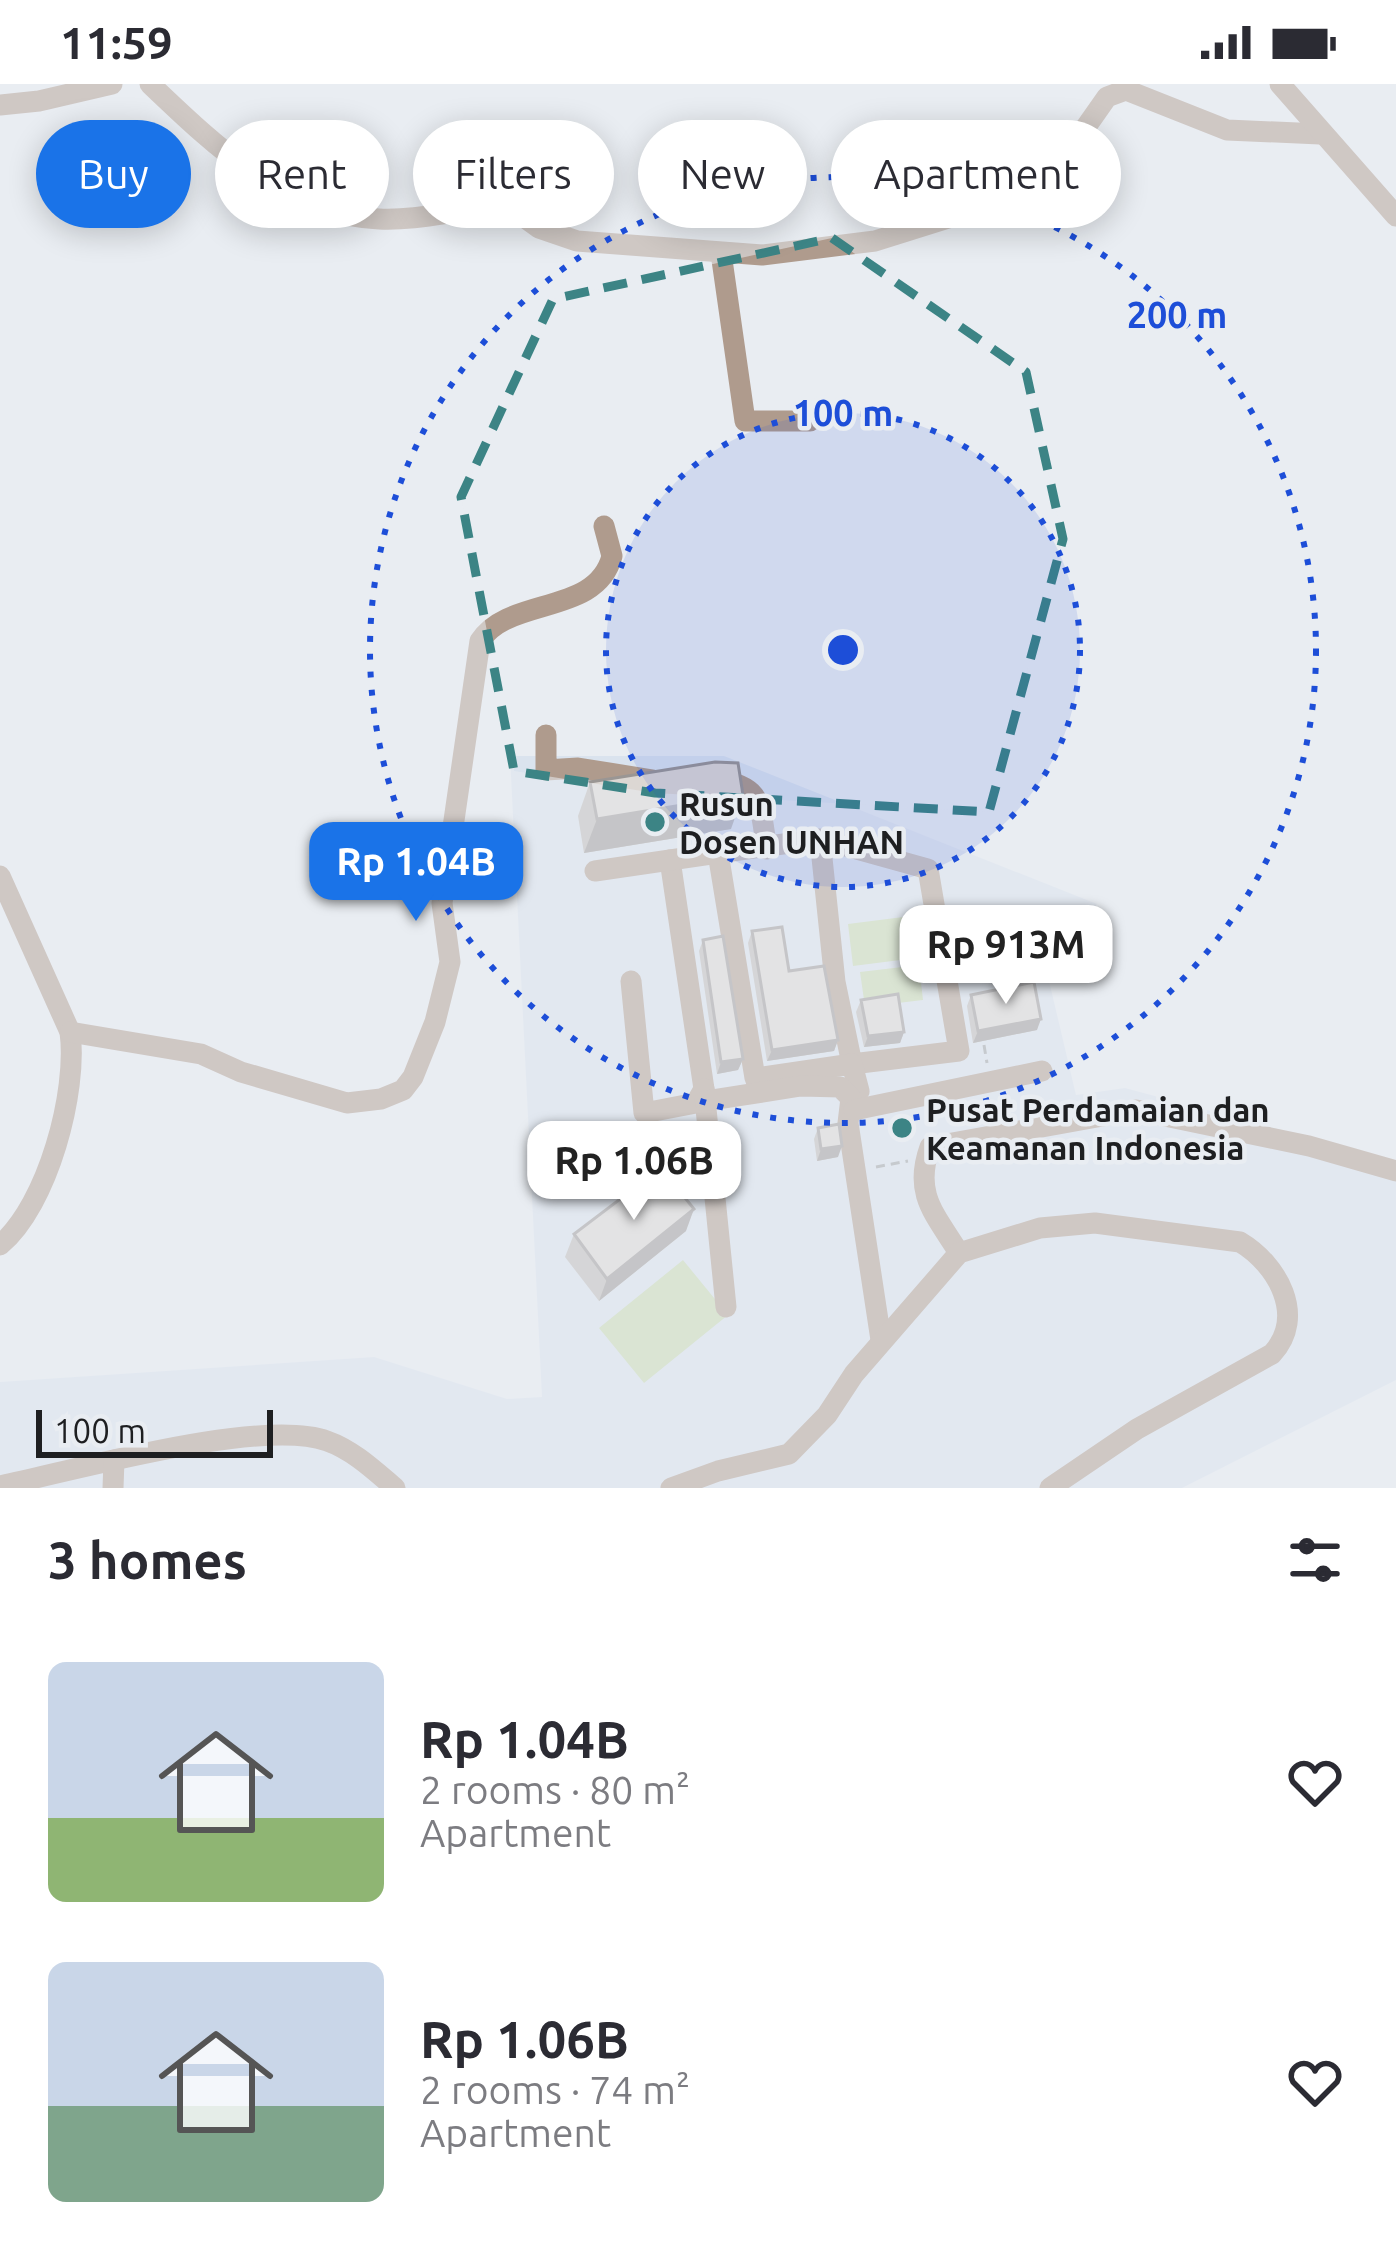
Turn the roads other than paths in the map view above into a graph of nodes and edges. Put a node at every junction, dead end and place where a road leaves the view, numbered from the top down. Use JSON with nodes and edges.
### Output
{"nodes":[{"id":1,"x":112,"y":84,"type":"edge"},
{"id":2,"x":150,"y":84,"type":"edge"},
{"id":3,"x":1280,"y":84,"type":"edge"},
{"id":4,"x":0,"y":105,"type":"edge"},
{"id":5,"x":1320,"y":134,"type":"junction"},
{"id":6,"x":1396,"y":216,"type":"edge"},
{"id":7,"x":721,"y":254,"type":"junction"},
{"id":8,"x":810,"y":421,"type":"dead end"},
{"id":9,"x":604,"y":526,"type":"dead end"},
{"id":10,"x":546,"y":735,"type":"dead end"},
{"id":11,"x":820,"y":839,"type":"junction"},
{"id":12,"x":767,"y":849,"type":"junction"},
{"id":13,"x":718,"y":854,"type":"junction"},
{"id":14,"x":670,"y":860,"type":"junction"},
{"id":15,"x":596,"y":871,"type":"dead end"},
{"id":16,"x":0,"y":876,"type":"edge"},
{"id":17,"x":631,"y":981,"type":"dead end"},
{"id":18,"x":70,"y":1032,"type":"junction"},
{"id":19,"x":852,"y":1064,"type":"junction"},
{"id":20,"x":1042,"y":1071,"type":"dead end"},
{"id":21,"x":704,"y":1095,"type":"junction"},
{"id":22,"x":853,"y":1104,"type":"junction"},
{"id":23,"x":1396,"y":1171,"type":"edge"},
{"id":24,"x":0,"y":1245,"type":"edge"},
{"id":25,"x":959,"y":1253,"type":"junction"},
{"id":26,"x":726,"y":1307,"type":"dead end"},
{"id":27,"x":887,"y":1333,"type":"junction"},
{"id":28,"x":114,"y":1460,"type":"junction"},
{"id":29,"x":66,"y":1480,"type":"edge"},
{"id":30,"x":0,"y":1486,"type":"edge"},
{"id":31,"x":113,"y":1488,"type":"edge"},
{"id":32,"x":395,"y":1488,"type":"edge"},
{"id":33,"x":671,"y":1488,"type":"edge"},
{"id":34,"x":1050,"y":1488,"type":"edge"}],
"edges":[{"from":1,"to":4,"type":"street"},
{"from":2,"to":7,"type":"street"},
{"from":3,"to":5,"type":"street"},
{"from":5,"to":6,"type":"street"},
{"from":5,"to":7,"type":"street"},
{"from":7,"to":8,"type":"street"},
{"from":9,"to":18,"type":"street"},
{"from":10,"to":12,"type":"street"},
{"from":11,"to":12,"type":"street"},
{"from":11,"to":19,"type":"street"},
{"from":11,"to":19,"type":"street"},
{"from":12,"to":13,"type":"street"},
{"from":13,"to":14,"type":"street"},
{"from":13,"to":19,"type":"street"},
{"from":14,"to":15,"type":"street"},
{"from":14,"to":21,"type":"street"},
{"from":16,"to":18,"type":"street"},
{"from":17,"to":21,"type":"street"},
{"from":18,"to":24,"type":"street"},
{"from":19,"to":22,"type":"street"},
{"from":20,"to":22,"type":"street"},
{"from":21,"to":22,"type":"street"},
{"from":21,"to":26,"type":"street"},
{"from":22,"to":27,"type":"street"},
{"from":22,"to":27,"type":"street"},
{"from":23,"to":25,"type":"street"},
{"from":25,"to":27,"type":"street"},
{"from":25,"to":34,"type":"street"},
{"from":27,"to":33,"type":"street"},
{"from":28,"to":29,"type":"street"},
{"from":28,"to":31,"type":"street"},
{"from":28,"to":32,"type":"street"},
{"from":29,"to":30,"type":"street"}]}
